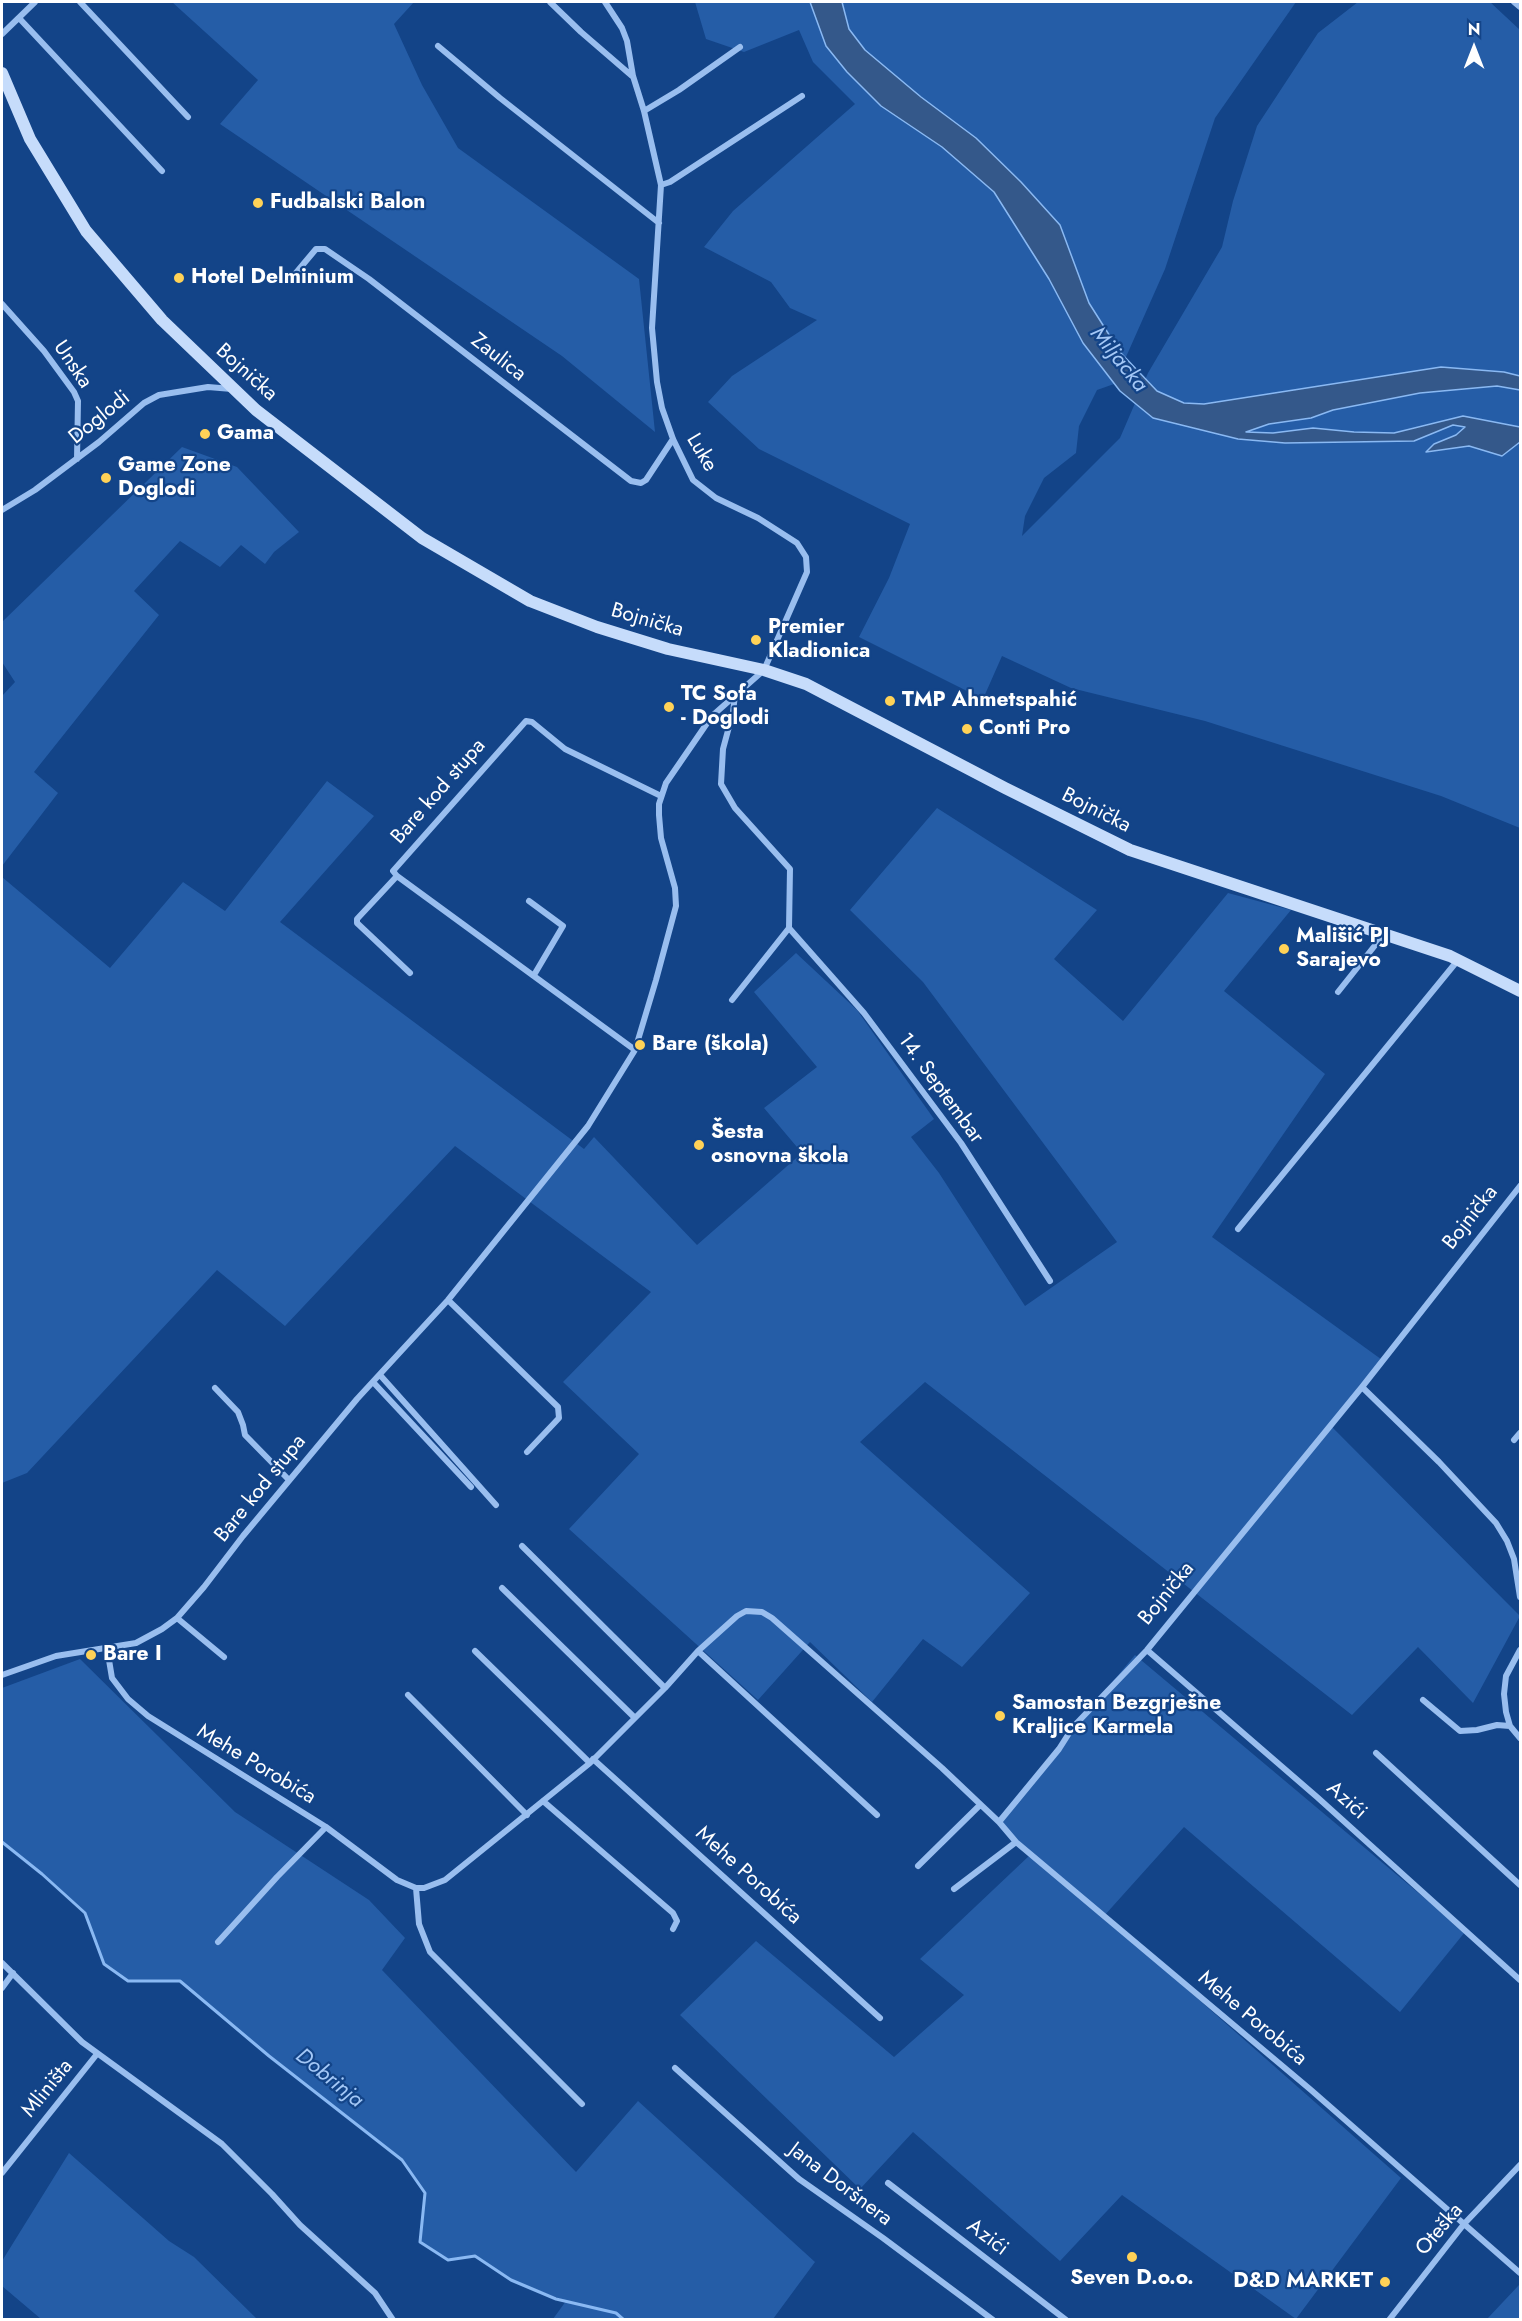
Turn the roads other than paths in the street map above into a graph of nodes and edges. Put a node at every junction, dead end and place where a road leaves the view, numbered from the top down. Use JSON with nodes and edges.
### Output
{"nodes":[{"id":1,"x":35,"y":2,"type":"edge"},
{"id":2,"x":80,"y":2,"type":"edge"},
{"id":3,"x":550,"y":2,"type":"edge"},
{"id":4,"x":605,"y":2,"type":"edge"},
{"id":5,"x":1514,"y":2,"type":"edge"},
{"id":6,"x":1521,"y":7,"type":"edge"},
{"id":7,"x":19,"y":18,"type":"junction"},
{"id":8,"x":2,"y":34,"type":"edge"},
{"id":9,"x":438,"y":46,"type":"dead end"},
{"id":10,"x":740,"y":47,"type":"dead end"},
{"id":11,"x":2,"y":73,"type":"edge"},
{"id":12,"x":633,"y":76,"type":"junction"},
{"id":13,"x":802,"y":96,"type":"dead end"},
{"id":14,"x":644,"y":111,"type":"junction"},
{"id":15,"x":188,"y":117,"type":"dead end"},
{"id":16,"x":162,"y":171,"type":"dead end"},
{"id":17,"x":661,"y":185,"type":"junction"},
{"id":18,"x":659,"y":223,"type":"junction"},
{"id":19,"x":295,"y":274,"type":"dead end"},
{"id":20,"x":2,"y":304,"type":"edge"},
{"id":21,"x":232,"y":389,"type":"junction"},
{"id":22,"x":673,"y":439,"type":"junction"},
{"id":23,"x":77,"y":459,"type":"junction"},
{"id":24,"x":2,"y":510,"type":"edge"},
{"id":25,"x":764,"y":670,"type":"junction"},
{"id":26,"x":735,"y":694,"type":"junction"},
{"id":27,"x":661,"y":796,"type":"junction"},
{"id":28,"x":397,"y":876,"type":"junction"},
{"id":29,"x":529,"y":901,"type":"dead end"},
{"id":30,"x":789,"y":928,"type":"junction"},
{"id":31,"x":1385,"y":934,"type":"junction"},
{"id":32,"x":1459,"y":960,"type":"junction"},
{"id":33,"x":410,"y":973,"type":"dead end"},
{"id":34,"x":534,"y":975,"type":"junction"},
{"id":35,"x":1521,"y":991,"type":"edge"},
{"id":36,"x":1338,"y":992,"type":"dead end"},
{"id":37,"x":732,"y":1000,"type":"dead end"},
{"id":38,"x":635,"y":1050,"type":"junction"},
{"id":39,"x":1521,"y":1186,"type":"edge"},
{"id":40,"x":1238,"y":1229,"type":"dead end"},
{"id":41,"x":1050,"y":1281,"type":"dead end"},
{"id":42,"x":448,"y":1300,"type":"junction"},
{"id":43,"x":380,"y":1375,"type":"junction"},
{"id":44,"x":373,"y":1382,"type":"junction"},
{"id":45,"x":215,"y":1388,"type":"dead end"},
{"id":46,"x":1362,"y":1388,"type":"junction"},
{"id":47,"x":1521,"y":1433,"type":"edge"},
{"id":48,"x":1514,"y":1440,"type":"dead end"},
{"id":49,"x":527,"y":1452,"type":"dead end"},
{"id":50,"x":290,"y":1480,"type":"junction"},
{"id":51,"x":471,"y":1487,"type":"dead end"},
{"id":52,"x":496,"y":1504,"type":"dead end"},
{"id":53,"x":522,"y":1546,"type":"dead end"},
{"id":54,"x":502,"y":1588,"type":"dead end"},
{"id":55,"x":1521,"y":1597,"type":"edge"},
{"id":56,"x":177,"y":1618,"type":"junction"},
{"id":57,"x":107,"y":1648,"type":"junction"},
{"id":58,"x":1147,"y":1650,"type":"junction"},
{"id":59,"x":1521,"y":1650,"type":"edge"},
{"id":60,"x":475,"y":1651,"type":"dead end"},
{"id":61,"x":698,"y":1651,"type":"junction"},
{"id":62,"x":224,"y":1657,"type":"dead end"},
{"id":63,"x":2,"y":1675,"type":"edge"},
{"id":64,"x":665,"y":1688,"type":"junction"},
{"id":65,"x":408,"y":1695,"type":"dead end"},
{"id":66,"x":1423,"y":1700,"type":"dead end"},
{"id":67,"x":635,"y":1718,"type":"junction"},
{"id":68,"x":1510,"y":1726,"type":"junction"},
{"id":69,"x":1521,"y":1738,"type":"edge"},
{"id":70,"x":1376,"y":1753,"type":"dead end"},
{"id":71,"x":591,"y":1761,"type":"junction"},
{"id":72,"x":543,"y":1801,"type":"junction"},
{"id":73,"x":981,"y":1805,"type":"junction"},
{"id":74,"x":527,"y":1815,"type":"junction"},
{"id":75,"x":877,"y":1815,"type":"dead end"},
{"id":76,"x":999,"y":1822,"type":"junction"},
{"id":77,"x":326,"y":1827,"type":"junction"},
{"id":78,"x":1016,"y":1842,"type":"junction"},
{"id":79,"x":918,"y":1866,"type":"dead end"},
{"id":80,"x":1521,"y":1885,"type":"edge"},
{"id":81,"x":416,"y":1888,"type":"junction"},
{"id":82,"x":954,"y":1889,"type":"dead end"},
{"id":83,"x":673,"y":1929,"type":"dead end"},
{"id":84,"x":218,"y":1942,"type":"dead end"},
{"id":85,"x":2,"y":1963,"type":"edge"},
{"id":86,"x":13,"y":1974,"type":"junction"},
{"id":87,"x":1521,"y":1980,"type":"edge"},
{"id":88,"x":2,"y":1988,"type":"edge"},
{"id":89,"x":880,"y":2018,"type":"dead end"},
{"id":90,"x":97,"y":2054,"type":"junction"},
{"id":91,"x":675,"y":2068,"type":"dead end"},
{"id":92,"x":582,"y":2104,"type":"dead end"},
{"id":93,"x":1521,"y":2165,"type":"edge"},
{"id":94,"x":2,"y":2173,"type":"edge"},
{"id":95,"x":888,"y":2184,"type":"dead end"},
{"id":96,"x":1464,"y":2224,"type":"junction"},
{"id":97,"x":1521,"y":2273,"type":"edge"},
{"id":98,"x":390,"y":2319,"type":"edge"},
{"id":99,"x":993,"y":2319,"type":"edge"},
{"id":100,"x":1066,"y":2319,"type":"edge"},
{"id":101,"x":1389,"y":2319,"type":"edge"}],
"edges":[{"from":1,"to":7,"type":"street"},
{"from":2,"to":15,"type":"street"},
{"from":3,"to":12,"type":"street"},
{"from":4,"to":12,"type":"street","name":"Luke"},
{"from":5,"to":6,"type":"street"},
{"from":7,"to":8,"type":"street"},
{"from":7,"to":16,"type":"street"},
{"from":9,"to":18,"type":"street"},
{"from":10,"to":14,"type":"street"},
{"from":11,"to":21,"type":"main road","name":"Bojnička"},
{"from":12,"to":14,"type":"street","name":"Luke"},
{"from":13,"to":17,"type":"street"},
{"from":14,"to":17,"type":"street","name":"Luke"},
{"from":17,"to":18,"type":"street","name":"Luke"},
{"from":18,"to":22,"type":"street","name":"Luke"},
{"from":19,"to":22,"type":"street","name":"Zaulica"},
{"from":20,"to":23,"type":"street","name":"Unska"},
{"from":21,"to":23,"type":"street","name":"Doglodi"},
{"from":21,"to":25,"type":"main road","name":"Bojnička"},
{"from":22,"to":25,"type":"street","name":"Luke"},
{"from":23,"to":24,"type":"street","name":"Doglodi"},
{"from":25,"to":26,"type":"street","name":"Bare kod stupa"},
{"from":25,"to":31,"type":"main road","name":"Bojnička"},
{"from":26,"to":27,"type":"street","name":"Bare kod stupa"},
{"from":26,"to":30,"type":"street"},
{"from":27,"to":28,"type":"street","name":"Bare kod stupa"},
{"from":27,"to":38,"type":"street","name":"Bare kod stupa"},
{"from":28,"to":33,"type":"street"},
{"from":28,"to":34,"type":"street","name":"Bare kod stupa"},
{"from":29,"to":34,"type":"street"},
{"from":30,"to":37,"type":"street"},
{"from":30,"to":41,"type":"street","name":"14. Septembar"},
{"from":31,"to":32,"type":"main road","name":"Bojnička"},
{"from":31,"to":36,"type":"street"},
{"from":32,"to":35,"type":"main road","name":"Bojnička"},
{"from":32,"to":40,"type":"street"},
{"from":34,"to":38,"type":"street","name":"Bare kod stupa"},
{"from":38,"to":42,"type":"street","name":"Bare kod stupa"},
{"from":39,"to":46,"type":"street","name":"Bojnička"},
{"from":42,"to":43,"type":"street","name":"Bare kod stupa"},
{"from":42,"to":49,"type":"street"},
{"from":43,"to":44,"type":"street","name":"Bare kod stupa"},
{"from":43,"to":52,"type":"street"},
{"from":44,"to":50,"type":"street","name":"Bare kod stupa"},
{"from":44,"to":51,"type":"street"},
{"from":45,"to":50,"type":"street"},
{"from":46,"to":55,"type":"street"},
{"from":46,"to":58,"type":"street","name":"Bojnička"},
{"from":47,"to":48,"type":"street"},
{"from":50,"to":56,"type":"street","name":"Bare kod stupa"},
{"from":53,"to":64,"type":"street"},
{"from":54,"to":67,"type":"street"},
{"from":56,"to":57,"type":"street","name":"Bare kod stupa"},
{"from":56,"to":62,"type":"street"},
{"from":57,"to":63,"type":"street","name":"Bare kod stupa"},
{"from":57,"to":77,"type":"street","name":"Mehe Porobića"},
{"from":58,"to":76,"type":"street","name":"Bojnička"},
{"from":58,"to":87,"type":"street","name":"Azići"},
{"from":59,"to":68,"type":"street"},
{"from":60,"to":71,"type":"street","name":"Mehe Porobića"},
{"from":61,"to":64,"type":"street","name":"Mehe Porobića"},
{"from":61,"to":73,"type":"street","name":"Mehe Porobića"},
{"from":61,"to":75,"type":"street"},
{"from":64,"to":67,"type":"street","name":"Mehe Porobića"},
{"from":65,"to":74,"type":"street"},
{"from":66,"to":68,"type":"street"},
{"from":67,"to":71,"type":"street","name":"Mehe Porobića"},
{"from":68,"to":69,"type":"street"},
{"from":70,"to":80,"type":"street"},
{"from":71,"to":72,"type":"street","name":"Mehe Porobića"},
{"from":71,"to":89,"type":"street","name":"Mehe Porobića"},
{"from":72,"to":74,"type":"street","name":"Mehe Porobića"},
{"from":72,"to":83,"type":"street"},
{"from":73,"to":76,"type":"street","name":"Mehe Porobića"},
{"from":73,"to":79,"type":"street"},
{"from":74,"to":81,"type":"street","name":"Mehe Porobića"},
{"from":76,"to":78,"type":"street","name":"Mehe Porobića"},
{"from":77,"to":81,"type":"street","name":"Mehe Porobića"},
{"from":77,"to":84,"type":"street"},
{"from":78,"to":82,"type":"street"},
{"from":78,"to":96,"type":"street","name":"Mehe Porobića"},
{"from":81,"to":92,"type":"street"},
{"from":85,"to":86,"type":"street","name":"Mliništa"},
{"from":86,"to":88,"type":"street"},
{"from":86,"to":90,"type":"street","name":"Mliništa"},
{"from":90,"to":94,"type":"street","name":"Mliništa"},
{"from":90,"to":98,"type":"street","name":"Mliništa"},
{"from":91,"to":99,"type":"street","name":"Jana Doršnera"},
{"from":93,"to":96,"type":"street","name":"Oteška"},
{"from":95,"to":100,"type":"street","name":"Azići"},
{"from":96,"to":97,"type":"street","name":"Mehe Porobića"},
{"from":96,"to":101,"type":"street","name":"Oteška"}]}
